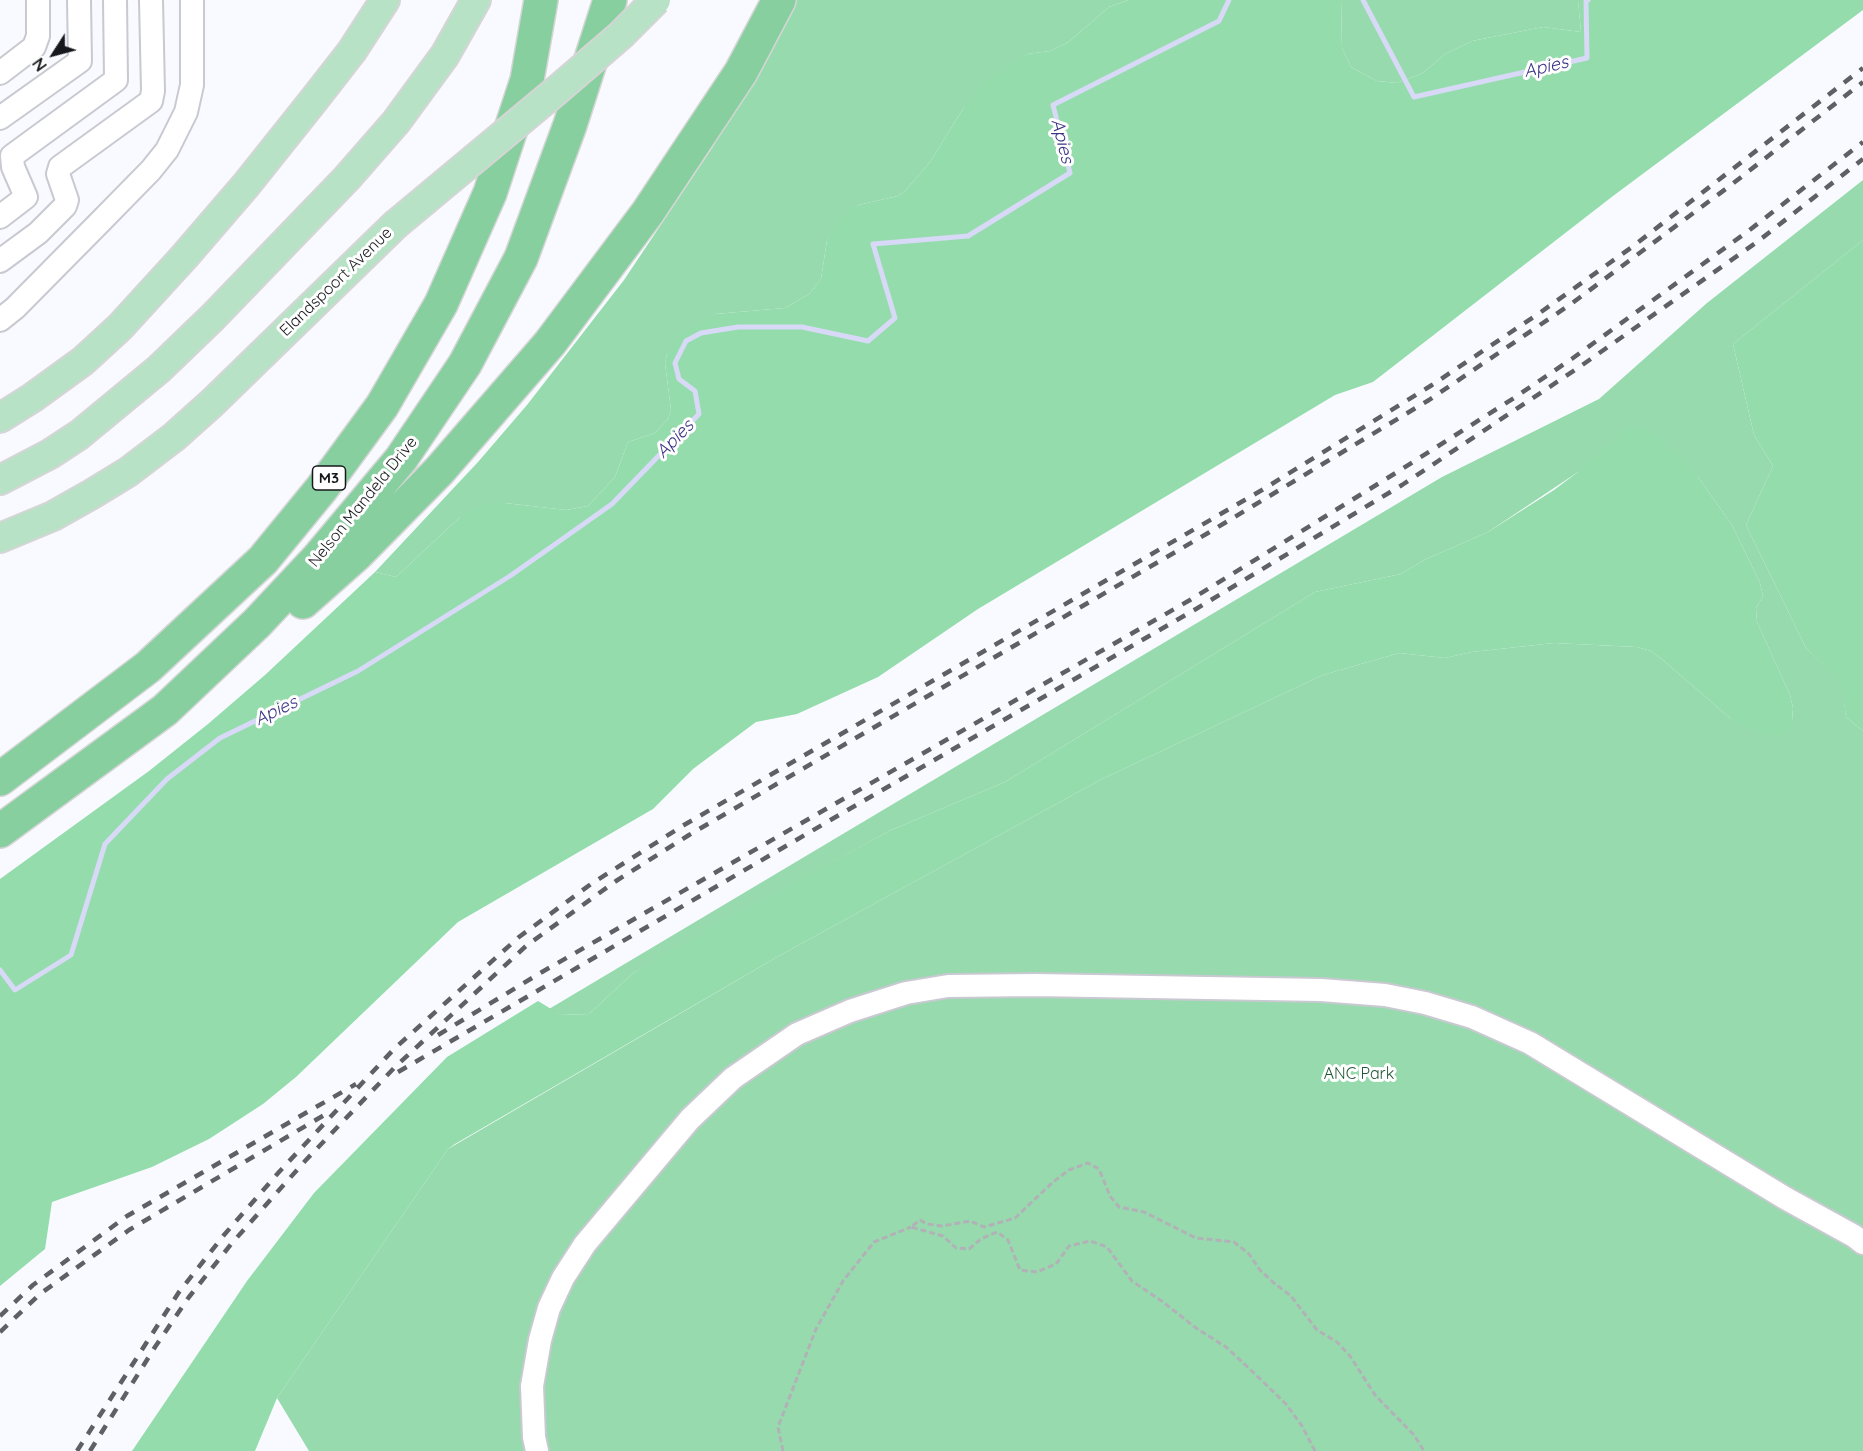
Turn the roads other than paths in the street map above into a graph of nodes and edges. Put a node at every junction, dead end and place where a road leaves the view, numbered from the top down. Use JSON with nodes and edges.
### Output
{"nodes":[{"id":1,"x":38,"y":0,"type":"edge"},
{"id":2,"x":79,"y":0,"type":"edge"},
{"id":3,"x":115,"y":0,"type":"edge"},
{"id":4,"x":151,"y":0,"type":"edge"},
{"id":5,"x":192,"y":0,"type":"edge"},
{"id":6,"x":385,"y":0,"type":"edge"},
{"id":7,"x":477,"y":0,"type":"edge"},
{"id":8,"x":542,"y":0,"type":"edge"},
{"id":9,"x":554,"y":0,"type":"edge"},
{"id":10,"x":610,"y":0,"type":"edge"},
{"id":11,"x":656,"y":0,"type":"edge"},
{"id":12,"x":779,"y":0,"type":"edge"},
{"id":13,"x":0,"y":73,"type":"edge"},
{"id":14,"x":527,"y":80,"type":"junction"},
{"id":15,"x":0,"y":118,"type":"edge"},
{"id":16,"x":0,"y":217,"type":"edge"},
{"id":17,"x":0,"y":261,"type":"edge"},
{"id":18,"x":0,"y":320,"type":"edge"},
{"id":19,"x":0,"y":418,"type":"edge"},
{"id":20,"x":0,"y":480,"type":"edge"},
{"id":21,"x":0,"y":538,"type":"edge"},
{"id":22,"x":165,"y":710,"type":"junction"},
{"id":23,"x":0,"y":779,"type":"edge"},
{"id":24,"x":0,"y":831,"type":"edge"},
{"id":25,"x":1863,"y":1243,"type":"edge"},
{"id":26,"x":537,"y":1451,"type":"edge"}],
"edges":[{"from":1,"to":13,"type":"lane"},
{"from":2,"to":15,"type":"lane"},
{"from":3,"to":16,"type":"lane"},
{"from":4,"to":17,"type":"lane"},
{"from":5,"to":18,"type":"lane"},
{"from":6,"to":19,"type":"main road"},
{"from":7,"to":20,"type":"main road"},
{"from":8,"to":14,"type":"highway","number":"M3"},
{"from":9,"to":14,"type":"highway"},
{"from":10,"to":22,"type":"highway","name":"Nelson Mandela Drive","number":"M3"},
{"from":11,"to":21,"type":"main road","name":"Elandspoort Avenue","bridge":true},
{"from":12,"to":22,"type":"highway"},
{"from":14,"to":23,"type":"highway","number":"M3"},
{"from":22,"to":24,"type":"highway","name":"Nelson Mandela Drive","number":"M3"},
{"from":25,"to":26,"type":"lane"}]}
